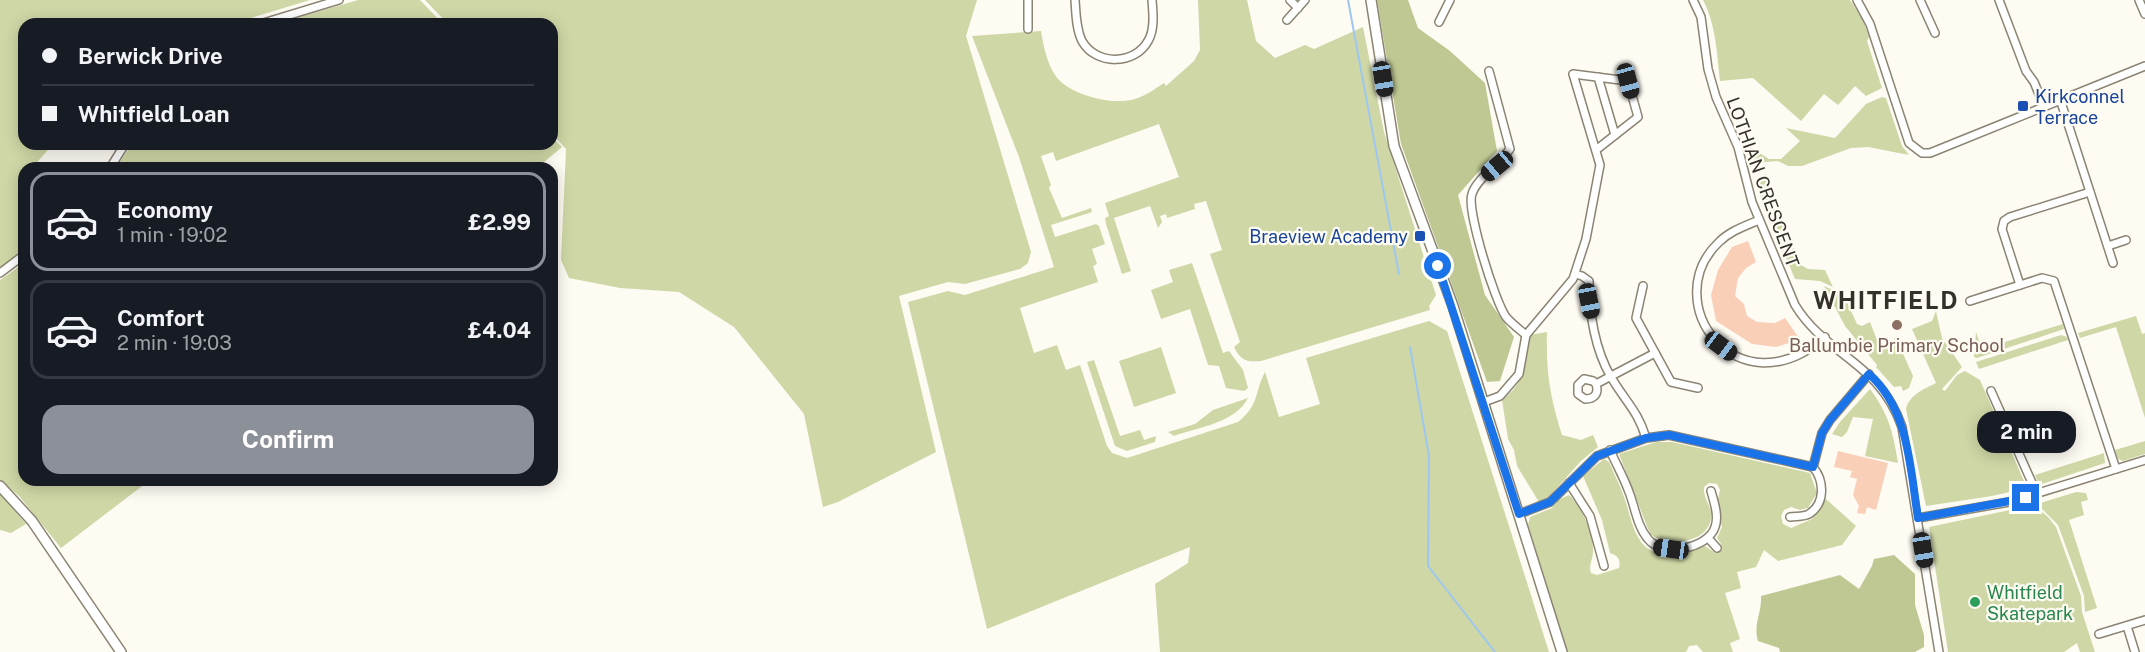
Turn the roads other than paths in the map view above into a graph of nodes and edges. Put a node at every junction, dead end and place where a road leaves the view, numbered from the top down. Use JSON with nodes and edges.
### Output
{"nodes":[{"id":1,"x":339,"y":0,"type":"edge"},
{"id":2,"x":1028,"y":0,"type":"edge"},
{"id":3,"x":1075,"y":0,"type":"edge"},
{"id":4,"x":1152,"y":0,"type":"edge"},
{"id":5,"x":1290,"y":0,"type":"edge"},
{"id":6,"x":1305,"y":0,"type":"edge"},
{"id":7,"x":1371,"y":0,"type":"edge"},
{"id":8,"x":1450,"y":0,"type":"edge"},
{"id":9,"x":1693,"y":0,"type":"edge"},
{"id":10,"x":1857,"y":0,"type":"edge"},
{"id":11,"x":1920,"y":0,"type":"edge"},
{"id":12,"x":1999,"y":0,"type":"edge"},
{"id":13,"x":2139,"y":0,"type":"edge"},
{"id":14,"x":1298,"y":8,"type":"junction"},
{"id":15,"x":2145,"y":14,"type":"edge"},
{"id":16,"x":280,"y":18,"type":"edge"},
{"id":17,"x":1287,"y":20,"type":"dead end"},
{"id":18,"x":1439,"y":22,"type":"dead end"},
{"id":19,"x":1028,"y":28,"type":"dead end"},
{"id":20,"x":1935,"y":33,"type":"dead end"},
{"id":21,"x":2145,"y":66,"type":"edge"},
{"id":22,"x":1489,"y":71,"type":"dead end"},
{"id":23,"x":1598,"y":77,"type":"junction"},
{"id":24,"x":2060,"y":99,"type":"junction"},
{"id":25,"x":2044,"y":106,"type":"junction"},
{"id":26,"x":1615,"y":135,"type":"junction"},
{"id":27,"x":1596,"y":150,"type":"junction"},
{"id":28,"x":2090,"y":192,"type":"junction"},
{"id":29,"x":1759,"y":220,"type":"junction"},
{"id":30,"x":2126,"y":240,"type":"dead end"},
{"id":31,"x":2108,"y":246,"type":"junction"},
{"id":32,"x":18,"y":260,"type":"edge"},
{"id":33,"x":2113,"y":263,"type":"dead end"},
{"id":34,"x":0,"y":273,"type":"edge"},
{"id":35,"x":1575,"y":274,"type":"junction"},
{"id":36,"x":2020,"y":285,"type":"junction"},
{"id":37,"x":1643,"y":286,"type":"dead end"},
{"id":38,"x":1970,"y":301,"type":"dead end"},
{"id":39,"x":1526,"y":335,"type":"junction"},
{"id":40,"x":1825,"y":337,"type":"junction"},
{"id":41,"x":1655,"y":353,"type":"junction"},
{"id":42,"x":1869,"y":374,"type":"junction"},
{"id":43,"x":1610,"y":376,"type":"junction"},
{"id":44,"x":1596,"y":384,"type":"dead end"},
{"id":45,"x":1698,"y":388,"type":"dead end"},
{"id":46,"x":1991,"y":391,"type":"dead end"},
{"id":47,"x":1484,"y":402,"type":"junction"},
{"id":48,"x":1646,"y":438,"type":"junction"},
{"id":49,"x":1610,"y":450,"type":"junction"},
{"id":50,"x":2145,"y":460,"type":"edge"},
{"id":51,"x":1813,"y":467,"type":"junction"},
{"id":52,"x":2116,"y":469,"type":"junction"},
{"id":53,"x":1569,"y":483,"type":"junction"},
{"id":54,"x":0,"y":486,"type":"edge"},
{"id":55,"x":1711,"y":491,"type":"dead end"},
{"id":56,"x":2037,"y":495,"type":"junction"},
{"id":57,"x":1519,"y":514,"type":"junction"},
{"id":58,"x":1790,"y":517,"type":"dead end"},
{"id":59,"x":1918,"y":518,"type":"junction"},
{"id":60,"x":1708,"y":538,"type":"junction"},
{"id":61,"x":1717,"y":548,"type":"dead end"},
{"id":62,"x":1604,"y":566,"type":"dead end"},
{"id":63,"x":2145,"y":620,"type":"edge"},
{"id":64,"x":2127,"y":626,"type":"junction"},
{"id":65,"x":2099,"y":634,"type":"dead end"},
{"id":66,"x":121,"y":652,"type":"edge"},
{"id":67,"x":1563,"y":652,"type":"edge"},
{"id":68,"x":1939,"y":652,"type":"edge"},
{"id":69,"x":2136,"y":652,"type":"edge"}],
"edges":[{"from":1,"to":16,"type":"street"},
{"from":2,"to":19,"type":"street"},
{"from":3,"to":4,"type":"street"},
{"from":5,"to":14,"type":"street"},
{"from":6,"to":14,"type":"street"},
{"from":7,"to":47,"type":"street"},
{"from":8,"to":18,"type":"street"},
{"from":9,"to":29,"type":"street","name":"LOTHIAN CRESCENT"},
{"from":10,"to":25,"type":"street"},
{"from":11,"to":20,"type":"street"},
{"from":12,"to":25,"type":"street"},
{"from":13,"to":15,"type":"street"},
{"from":14,"to":17,"type":"street"},
{"from":21,"to":24,"type":"street"},
{"from":22,"to":39,"type":"street"},
{"from":23,"to":26,"type":"street"},
{"from":23,"to":26,"type":"street"},
{"from":23,"to":27,"type":"street"},
{"from":24,"to":25,"type":"street"},
{"from":24,"to":28,"type":"street"},
{"from":26,"to":27,"type":"street"},
{"from":27,"to":35,"type":"street"},
{"from":28,"to":31,"type":"street"},
{"from":28,"to":36,"type":"street"},
{"from":29,"to":40,"type":"street","name":"LOTHIAN CRESCENT"},
{"from":29,"to":40,"type":"street"},
{"from":30,"to":31,"type":"street"},
{"from":31,"to":33,"type":"street"},
{"from":32,"to":34,"type":"street"},
{"from":35,"to":39,"type":"street"},
{"from":35,"to":43,"type":"street"},
{"from":36,"to":38,"type":"street"},
{"from":36,"to":52,"type":"street"},
{"from":37,"to":41,"type":"street"},
{"from":39,"to":47,"type":"street"},
{"from":40,"to":42,"type":"street","name":"LOTHIAN CRESCENT"},
{"from":41,"to":43,"type":"street"},
{"from":41,"to":45,"type":"street"},
{"from":42,"to":51,"type":"street"},
{"from":42,"to":59,"type":"street","name":"LOTHIAN CRESCENT"},
{"from":43,"to":44,"type":"street"},
{"from":43,"to":48,"type":"street"},
{"from":46,"to":56,"type":"street"},
{"from":47,"to":57,"type":"street"},
{"from":48,"to":49,"type":"street"},
{"from":48,"to":51,"type":"street"},
{"from":49,"to":53,"type":"street"},
{"from":49,"to":60,"type":"street"},
{"from":50,"to":52,"type":"street"},
{"from":51,"to":58,"type":"street"},
{"from":52,"to":56,"type":"street"},
{"from":53,"to":57,"type":"street"},
{"from":53,"to":62,"type":"street"},
{"from":54,"to":66,"type":"street"},
{"from":55,"to":60,"type":"street"},
{"from":56,"to":59,"type":"street"},
{"from":57,"to":67,"type":"street"},
{"from":59,"to":68,"type":"street","name":"LOTHIAN CRESCENT"},
{"from":60,"to":61,"type":"street"},
{"from":63,"to":64,"type":"street"},
{"from":64,"to":65,"type":"street"},
{"from":64,"to":69,"type":"street"}]}
